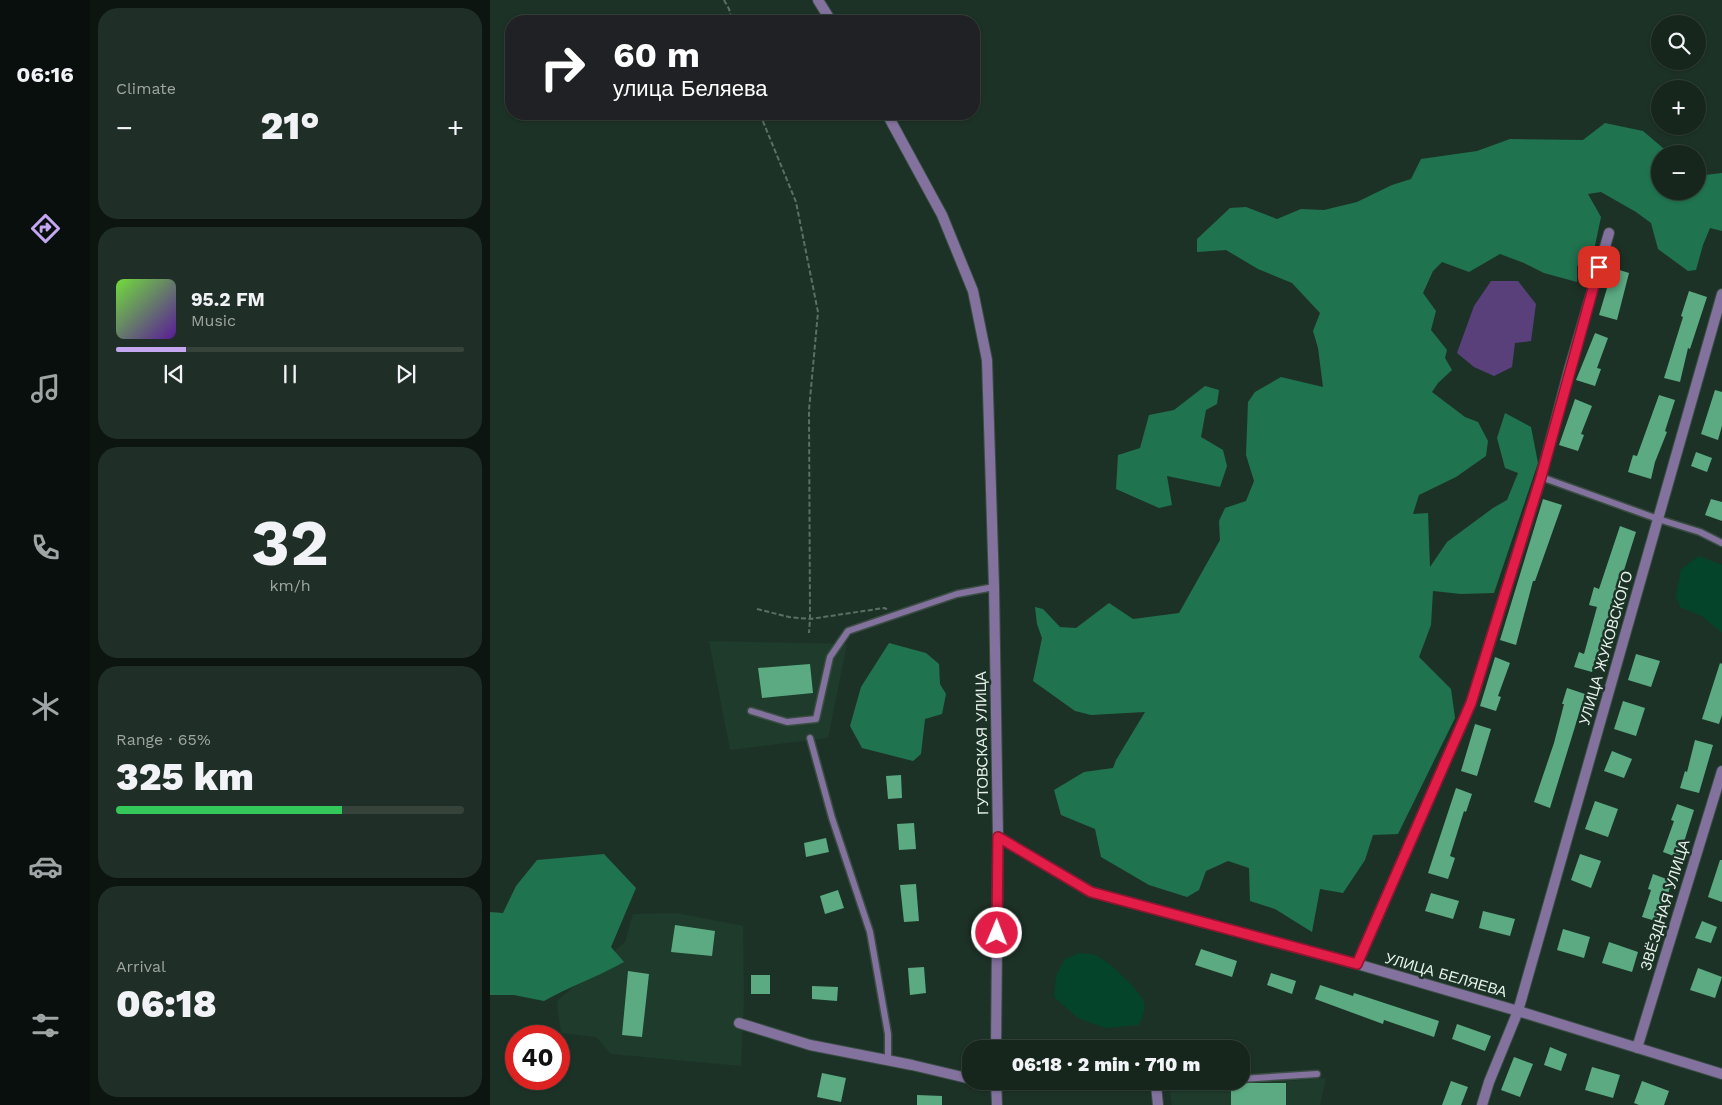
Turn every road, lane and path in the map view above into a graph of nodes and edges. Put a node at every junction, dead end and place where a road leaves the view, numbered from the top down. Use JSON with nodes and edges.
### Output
{"nodes":[{"id":1,"x":724,"y":0,"type":"edge"},
{"id":2,"x":818,"y":0,"type":"edge"},
{"id":3,"x":730,"y":15,"type":"edge"},
{"id":4,"x":827,"y":15,"type":"edge"},
{"id":5,"x":762,"y":120,"type":"edge"},
{"id":6,"x":890,"y":120,"type":"edge"},
{"id":7,"x":1608,"y":233,"type":"dead end"},
{"id":8,"x":1722,"y":294,"type":"edge"},
{"id":9,"x":1541,"y":477,"type":"junction"},
{"id":10,"x":1658,"y":519,"type":"junction"},
{"id":11,"x":1722,"y":543,"type":"edge"},
{"id":12,"x":994,"y":586,"type":"junction"},
{"id":13,"x":757,"y":609,"type":"dead end"},
{"id":14,"x":894,"y":616,"type":"junction"},
{"id":15,"x":810,"y":620,"type":"junction"},
{"id":16,"x":809,"y":633,"type":"dead end"},
{"id":17,"x":751,"y":711,"type":"dead end"},
{"id":18,"x":810,"y":738,"type":"dead end"},
{"id":19,"x":1722,"y":771,"type":"edge"},
{"id":20,"x":998,"y":837,"type":"junction"},
{"id":21,"x":1357,"y":964,"type":"junction"},
{"id":22,"x":1518,"y":1011,"type":"junction"},
{"id":23,"x":739,"y":1023,"type":"dead end"},
{"id":24,"x":996,"y":1040,"type":"edge"},
{"id":25,"x":1637,"y":1048,"type":"junction"},
{"id":26,"x":888,"y":1060,"type":"junction"},
{"id":27,"x":1317,"y":1074,"type":"dead end"},
{"id":28,"x":1722,"y":1074,"type":"edge"},
{"id":29,"x":962,"y":1077,"type":"edge"},
{"id":30,"x":1250,"y":1078,"type":"edge"},
{"id":31,"x":996,"y":1090,"type":"edge"},
{"id":32,"x":1156,"y":1090,"type":"edge"},
{"id":33,"x":997,"y":1105,"type":"edge"},
{"id":34,"x":1158,"y":1105,"type":"edge"},
{"id":35,"x":1482,"y":1105,"type":"edge"}],
"edges":[{"from":1,"to":3,"type":"path"},
{"from":2,"to":4,"type":"street"},
{"from":5,"to":15,"type":"path"},
{"from":6,"to":12,"type":"street","name":"ГУТОВСКАЯ УЛИЦА"},
{"from":7,"to":9,"type":"street"},
{"from":8,"to":10,"type":"street","name":"УЛИЦА ЖУКОВСКОГО"},
{"from":9,"to":10,"type":"lane"},
{"from":9,"to":21,"type":"street"},
{"from":10,"to":11,"type":"lane"},
{"from":10,"to":22,"type":"street","name":"УЛИЦА ЖУКОВСКОГО"},
{"from":12,"to":14,"type":"lane"},
{"from":12,"to":20,"type":"street","name":"ГУТОВСКАЯ УЛИЦА"},
{"from":13,"to":15,"type":"path"},
{"from":14,"to":15,"type":"path"},
{"from":14,"to":17,"type":"lane"},
{"from":15,"to":16,"type":"path"},
{"from":18,"to":26,"type":"lane"},
{"from":19,"to":25,"type":"street","name":"ЗВЁЗДНАЯ УЛИЦА"},
{"from":20,"to":21,"type":"street","name":"УЛИЦА БЕЛЯЕВА"},
{"from":20,"to":24,"type":"street","name":"ГУТОВСКАЯ УЛИЦА"},
{"from":21,"to":22,"type":"street","name":"УЛИЦА БЕЛЯЕВА"},
{"from":22,"to":25,"type":"street","name":"УЛИЦА БЕЛЯЕВА"},
{"from":22,"to":35,"type":"street","name":"УЛИЦА ЖУКОВСКОГО"},
{"from":23,"to":26,"type":"street"},
{"from":25,"to":28,"type":"street","name":"УЛИЦА БЕЛЯЕВА"},
{"from":26,"to":29,"type":"street"},
{"from":27,"to":30,"type":"lane"},
{"from":31,"to":33,"type":"street"},
{"from":32,"to":34,"type":"street"}]}
